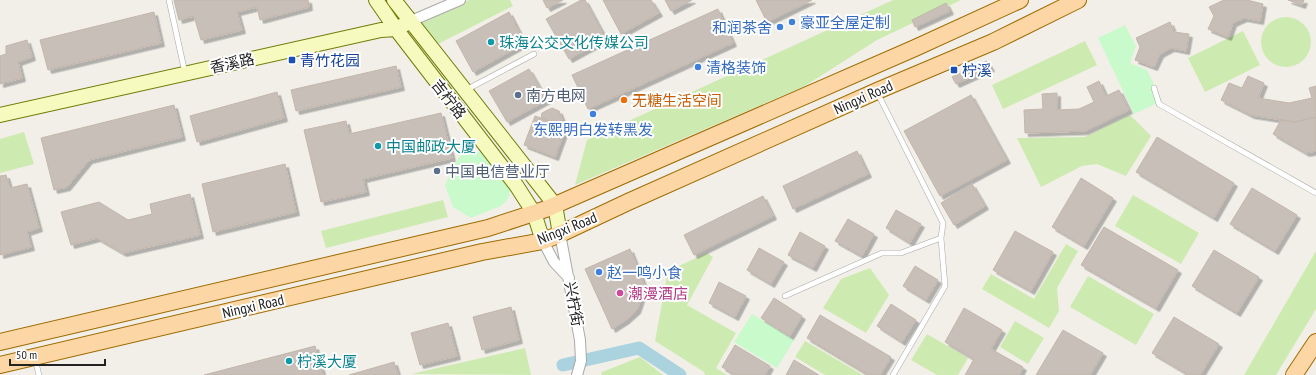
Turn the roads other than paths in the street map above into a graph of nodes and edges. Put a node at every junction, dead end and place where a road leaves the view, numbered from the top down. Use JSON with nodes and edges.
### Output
{"nodes":[{"id":1,"x":170,"y":0,"type":"edge"},
{"id":2,"x":376,"y":0,"type":"edge"},
{"id":3,"x":394,"y":0,"type":"edge"},
{"id":4,"x":460,"y":0,"type":"edge"},
{"id":5,"x":1020,"y":0,"type":"edge"},
{"id":6,"x":1078,"y":0,"type":"edge"},
{"id":7,"x":411,"y":22,"type":"junction"},
{"id":8,"x":396,"y":29,"type":"junction"},
{"id":9,"x":534,"y":54,"type":"dead end"},
{"id":10,"x":185,"y":74,"type":"junction"},
{"id":11,"x":1154,"y":88,"type":"dead end"},
{"id":12,"x":466,"y":91,"type":"junction"},
{"id":13,"x":877,"y":91,"type":"junction"},
{"id":14,"x":0,"y":115,"type":"edge"},
{"id":15,"x":693,"y":145,"type":"junction"},
{"id":16,"x":704,"y":168,"type":"junction"},
{"id":17,"x":1316,"y":193,"type":"edge"},
{"id":18,"x":555,"y":205,"type":"junction"},
{"id":19,"x":534,"y":213,"type":"junction"},
{"id":20,"x":560,"y":234,"type":"junction"},
{"id":21,"x":941,"y":238,"type":"junction"},
{"id":22,"x":543,"y":241,"type":"junction"},
{"id":23,"x":371,"y":255,"type":"junction"},
{"id":24,"x":377,"y":277,"type":"junction"},
{"id":25,"x":569,"y":278,"type":"junction"},
{"id":26,"x":785,"y":296,"type":"dead end"},
{"id":27,"x":1316,"y":333,"type":"edge"},
{"id":28,"x":0,"y":342,"type":"edge"},
{"id":29,"x":1316,"y":342,"type":"edge"},
{"id":30,"x":35,"y":357,"type":"junction"},
{"id":31,"x":0,"y":365,"type":"edge"},
{"id":32,"x":1297,"y":371,"type":"edge"},
{"id":33,"x":40,"y":375,"type":"edge"},
{"id":34,"x":577,"y":375,"type":"edge"},
{"id":35,"x":893,"y":375,"type":"edge"}],
"edges":[{"from":1,"to":10,"type":"lane"},
{"from":2,"to":8,"type":"main road","name":"吉柠路"},
{"from":3,"to":7,"type":"main road"},
{"from":4,"to":7,"type":"street","name":"香溪路"},
{"from":5,"to":15,"type":"main road","name":"Ningxi Road"},
{"from":6,"to":13,"type":"main road","name":"Ningxi Road"},
{"from":7,"to":8,"type":"main road","name":"香溪路"},
{"from":7,"to":12,"type":"main road"},
{"from":8,"to":10,"type":"main road","name":"香溪路"},
{"from":8,"to":19,"type":"main road","name":"吉柠路"},
{"from":9,"to":12,"type":"lane"},
{"from":10,"to":14,"type":"main road","name":"香溪路"},
{"from":11,"to":17,"type":"lane"},
{"from":12,"to":18,"type":"main road"},
{"from":13,"to":16,"type":"main road","name":"Ningxi Road"},
{"from":13,"to":21,"type":"lane"},
{"from":15,"to":16,"type":"main road"},
{"from":15,"to":18,"type":"main road","name":"Ningxi Road"},
{"from":16,"to":20,"type":"main road","name":"Ningxi Road"},
{"from":18,"to":19,"type":"main road","name":"Ningxi Road"},
{"from":18,"to":20,"type":"main road"},
{"from":19,"to":22,"type":"main road","name":"吉柠路"},
{"from":19,"to":23,"type":"main road","name":"Ningxi Road"},
{"from":20,"to":22,"type":"main road","name":"Ningxi Road"},
{"from":20,"to":25,"type":"street","name":"兴柠街"},
{"from":21,"to":26,"type":"lane"},
{"from":21,"to":35,"type":"lane"},
{"from":22,"to":24,"type":"main road","name":"Ningxi Road"},
{"from":22,"to":25,"type":"street"},
{"from":23,"to":24,"type":"main road"},
{"from":23,"to":28,"type":"main road","name":"Ningxi Road"},
{"from":24,"to":30,"type":"main road","name":"Ningxi Road"},
{"from":25,"to":34,"type":"street","name":"兴柠街"},
{"from":27,"to":32,"type":"main road"},
{"from":29,"to":32,"type":"main road"},
{"from":30,"to":31,"type":"main road","name":"Ningxi Road"},
{"from":30,"to":33,"type":"lane"}]}
